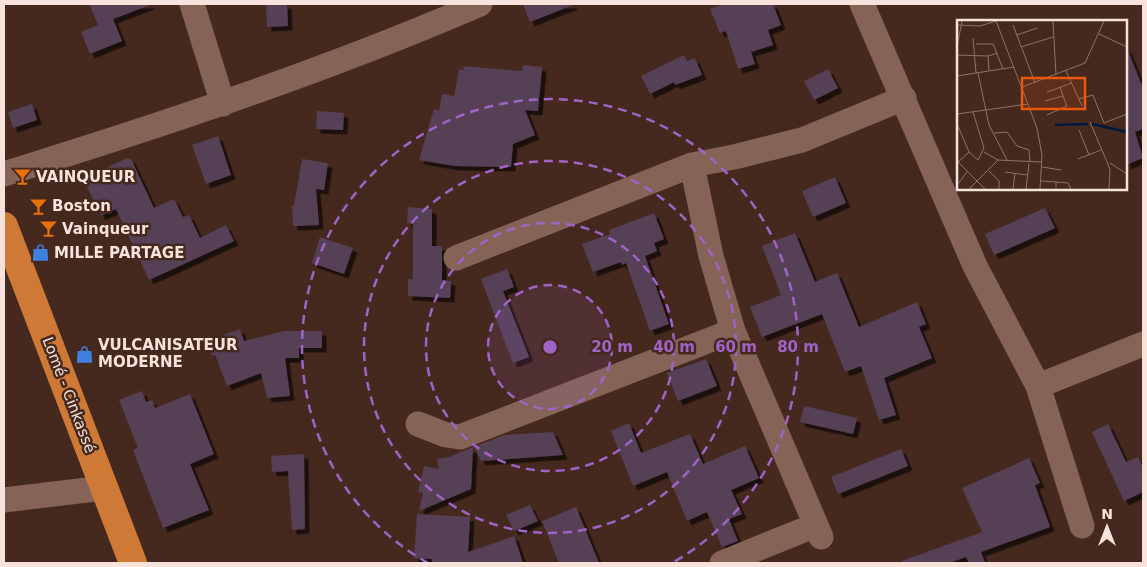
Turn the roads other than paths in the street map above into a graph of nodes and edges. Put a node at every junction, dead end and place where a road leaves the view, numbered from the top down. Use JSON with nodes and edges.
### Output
{"nodes":[{"id":1,"x":192,"y":4,"type":"edge"},
{"id":2,"x":480,"y":4,"type":"edge"},
{"id":3,"x":862,"y":4,"type":"edge"},
{"id":4,"x":904,"y":98,"type":"junction"},
{"id":5,"x":223,"y":104,"type":"junction"},
{"id":6,"x":692,"y":164,"type":"junction"},
{"id":7,"x":4,"y":174,"type":"edge"},
{"id":8,"x":4,"y":226,"type":"edge"},
{"id":9,"x":456,"y":258,"type":"dead end"},
{"id":10,"x":733,"y":331,"type":"junction"},
{"id":11,"x":1143,"y":344,"type":"edge"},
{"id":12,"x":1038,"y":386,"type":"junction"},
{"id":13,"x":418,"y":424,"type":"dead end"},
{"id":14,"x":104,"y":488,"type":"junction"},
{"id":15,"x":4,"y":500,"type":"edge"},
{"id":16,"x":1082,"y":526,"type":"dead end"},
{"id":17,"x":133,"y":563,"type":"edge"},
{"id":18,"x":722,"y":563,"type":"edge"}],
"edges":[{"from":1,"to":5,"type":"street"},
{"from":2,"to":5,"type":"street"},
{"from":3,"to":4,"type":"street"},
{"from":4,"to":6,"type":"street"},
{"from":4,"to":12,"type":"street"},
{"from":5,"to":7,"type":"street"},
{"from":6,"to":9,"type":"street"},
{"from":6,"to":10,"type":"street"},
{"from":8,"to":14,"type":"highway","name":"Lomé - Cinkassé"},
{"from":10,"to":13,"type":"street"},
{"from":10,"to":18,"type":"street"},
{"from":11,"to":12,"type":"street"},
{"from":12,"to":16,"type":"street"},
{"from":14,"to":15,"type":"street"},
{"from":14,"to":17,"type":"highway","name":"Lomé - Cinkassé"}]}
